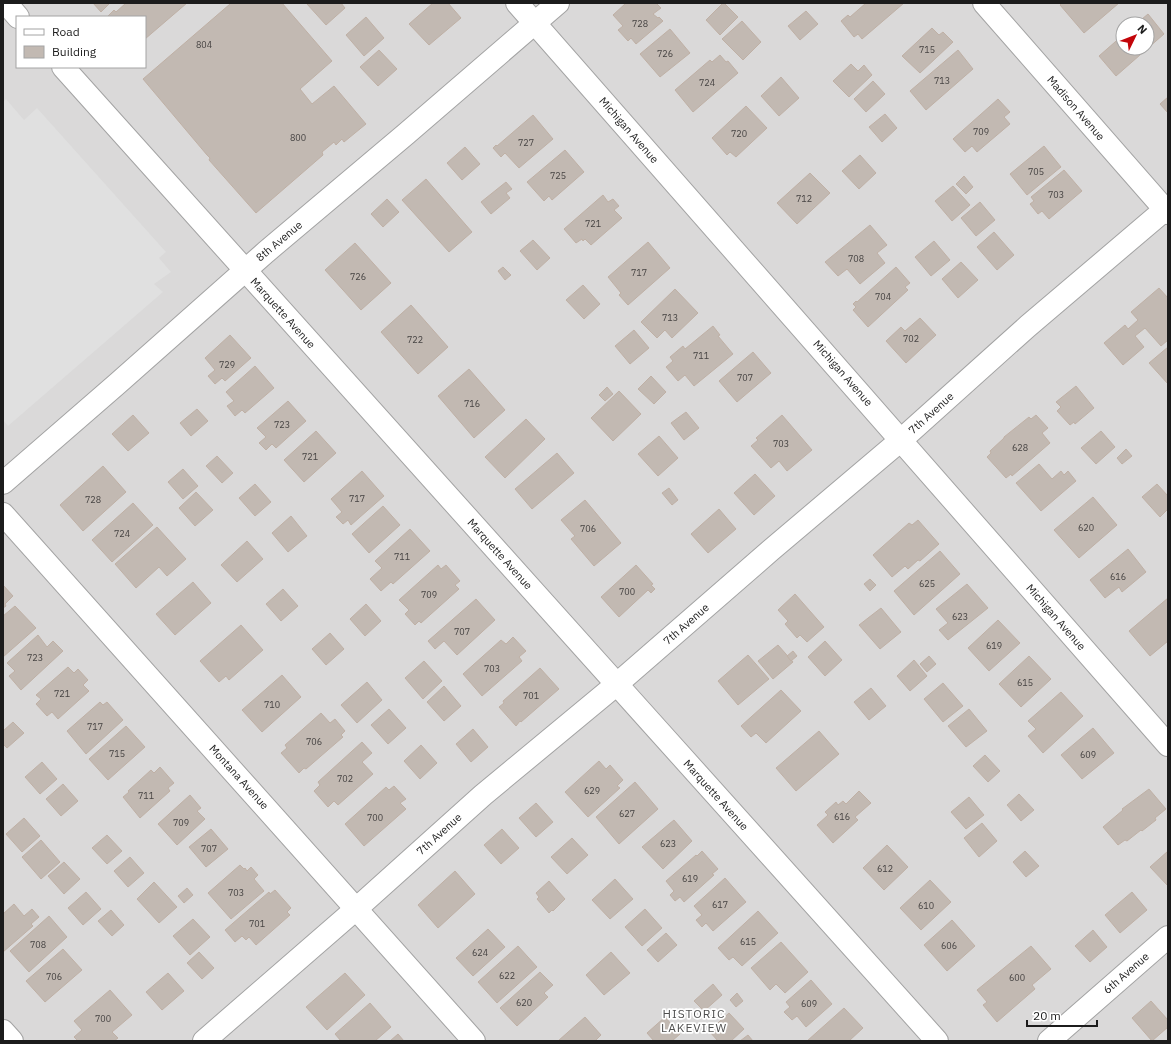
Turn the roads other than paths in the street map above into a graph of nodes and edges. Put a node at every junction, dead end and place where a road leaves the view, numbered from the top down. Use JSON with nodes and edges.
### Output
{"nodes":[{"id":1,"x":6,"y":3,"type":"edge"},
{"id":2,"x":517,"y":3,"type":"edge"},
{"id":3,"x":558,"y":3,"type":"edge"},
{"id":4,"x":984,"y":3,"type":"edge"},
{"id":5,"x":17,"y":16,"type":"edge"},
{"id":6,"x":535,"y":23,"type":"junction"},
{"id":7,"x":64,"y":68,"type":"edge"},
{"id":8,"x":1167,"y":210,"type":"edge"},
{"id":9,"x":245,"y":271,"type":"junction"},
{"id":10,"x":901,"y":440,"type":"junction"},
{"id":11,"x":3,"y":482,"type":"edge"},
{"id":12,"x":3,"y":514,"type":"edge"},
{"id":13,"x":617,"y":684,"type":"junction"},
{"id":14,"x":1168,"y":745,"type":"edge"},
{"id":15,"x":356,"y":909,"type":"junction"},
{"id":16,"x":1168,"y":937,"type":"edge"},
{"id":17,"x":3,"y":1031,"type":"edge"},
{"id":18,"x":12,"y":1041,"type":"edge"},
{"id":19,"x":204,"y":1041,"type":"edge"},
{"id":20,"x":474,"y":1041,"type":"edge"},
{"id":21,"x":936,"y":1041,"type":"edge"},
{"id":22,"x":1049,"y":1041,"type":"edge"}],
"edges":[{"from":1,"to":5,"type":"street"},
{"from":2,"to":6,"type":"street","name":"Michigan Avenue"},
{"from":3,"to":6,"type":"street","name":"8th Avenue"},
{"from":4,"to":8,"type":"street","name":"Madison Avenue"},
{"from":6,"to":9,"type":"street","name":"8th Avenue"},
{"from":6,"to":10,"type":"street","name":"Michigan Avenue"},
{"from":7,"to":9,"type":"street","name":"Marquette Avenue"},
{"from":8,"to":10,"type":"street","name":"7th Avenue"},
{"from":9,"to":11,"type":"street","name":"8th Avenue"},
{"from":9,"to":13,"type":"street","name":"Marquette Avenue"},
{"from":10,"to":13,"type":"street","name":"7th Avenue"},
{"from":10,"to":14,"type":"street","name":"Michigan Avenue"},
{"from":12,"to":15,"type":"street","name":"Montana Avenue"},
{"from":13,"to":15,"type":"street","name":"7th Avenue"},
{"from":13,"to":21,"type":"street","name":"Marquette Avenue"},
{"from":15,"to":19,"type":"street","name":"7th Avenue"},
{"from":15,"to":20,"type":"street","name":"Montana Avenue"},
{"from":16,"to":22,"type":"street","name":"6th Avenue"},
{"from":17,"to":18,"type":"street"}]}
